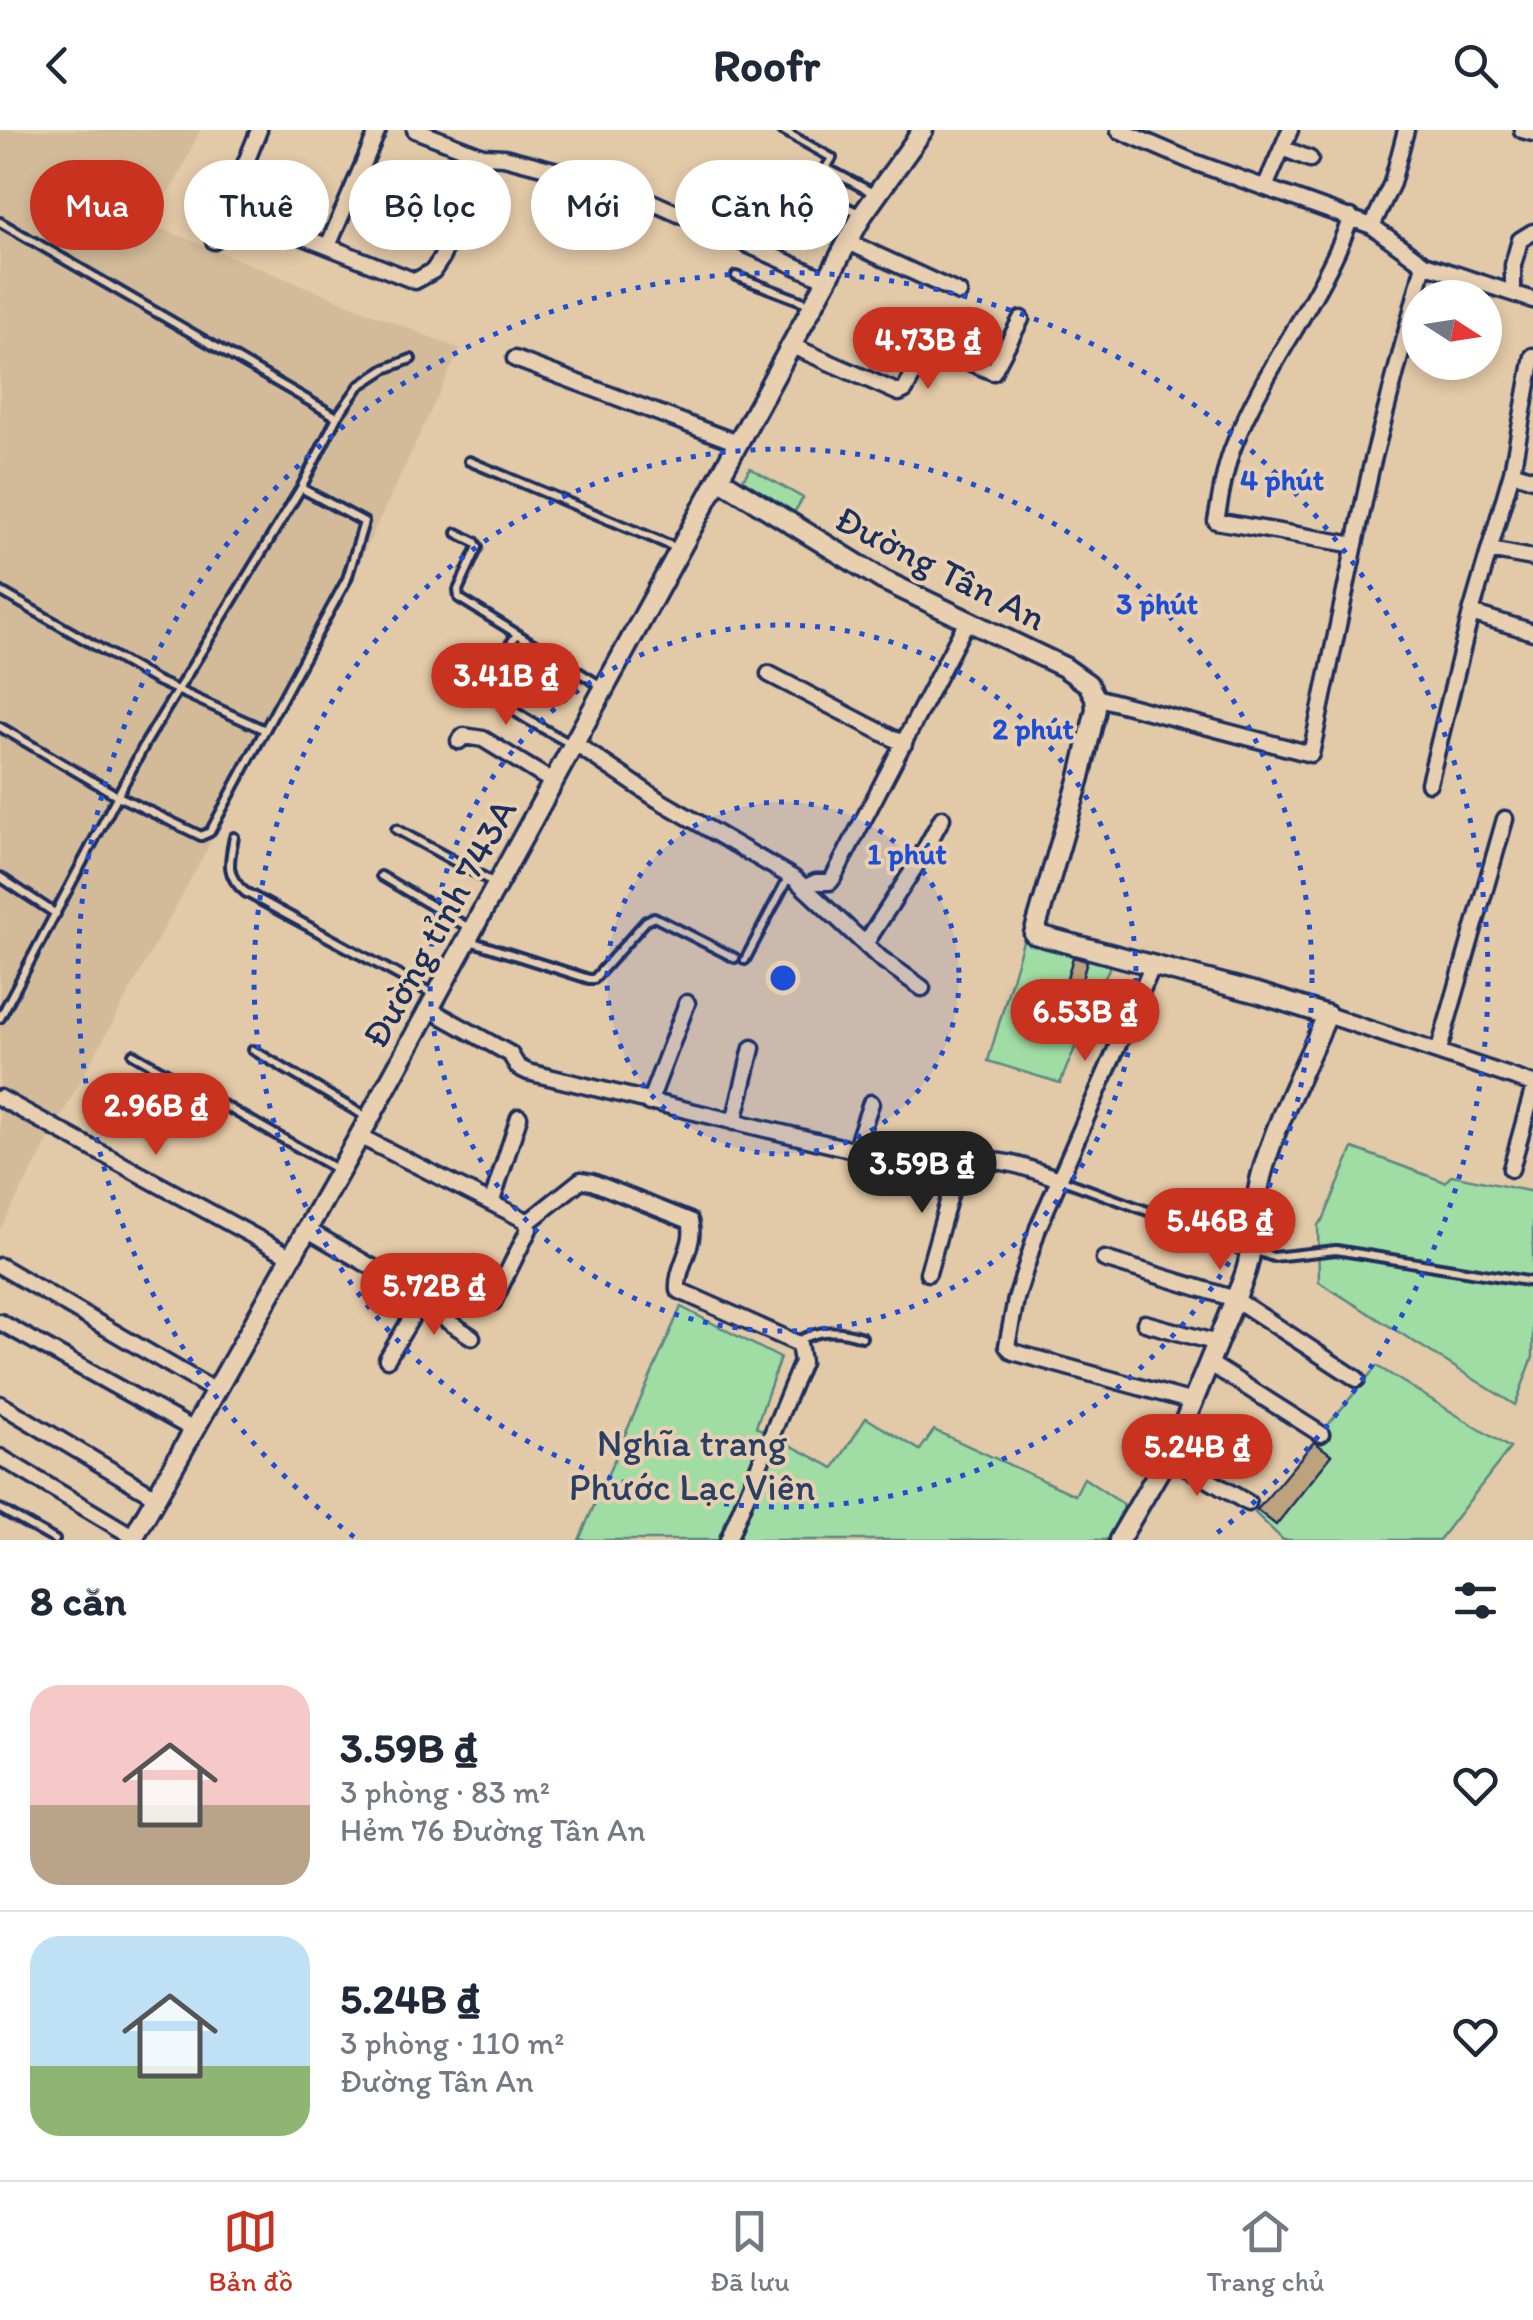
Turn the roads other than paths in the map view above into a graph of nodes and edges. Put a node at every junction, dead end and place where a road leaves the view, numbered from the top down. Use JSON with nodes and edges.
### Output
{"nodes":[{"id":1,"x":259,"y":130,"type":"edge"},
{"id":2,"x":378,"y":130,"type":"edge"},
{"id":3,"x":414,"y":130,"type":"edge"},
{"id":4,"x":782,"y":130,"type":"edge"},
{"id":5,"x":923,"y":130,"type":"edge"},
{"id":6,"x":1119,"y":130,"type":"edge"},
{"id":7,"x":1290,"y":130,"type":"edge"},
{"id":8,"x":1406,"y":130,"type":"edge"},
{"id":9,"x":1522,"y":130,"type":"edge"},
{"id":10,"x":1142,"y":134,"type":"edge"},
{"id":11,"x":1533,"y":134,"type":"edge"},
{"id":12,"x":1282,"y":148,"type":"junction"},
{"id":13,"x":483,"y":156,"type":"junction"},
{"id":14,"x":1310,"y":159,"type":"dead end"},
{"id":15,"x":247,"y":160,"type":"edge"},
{"id":16,"x":1265,"y":187,"type":"junction"},
{"id":17,"x":876,"y":195,"type":"junction"},
{"id":18,"x":849,"y":208,"type":"edge"},
{"id":19,"x":864,"y":214,"type":"junction"},
{"id":20,"x":1351,"y":218,"type":"junction"},
{"id":21,"x":0,"y":222,"type":"edge"},
{"id":22,"x":1372,"y":226,"type":"junction"},
{"id":23,"x":1533,"y":232,"type":"edge"},
{"id":24,"x":849,"y":240,"type":"edge"},
{"id":25,"x":849,"y":242,"type":"edge"},
{"id":26,"x":329,"y":244,"type":"edge"},
{"id":27,"x":329,"y":246,"type":"edge"},
{"id":28,"x":844,"y":250,"type":"edge"},
{"id":29,"x":1424,"y":264,"type":"junction"},
{"id":30,"x":736,"y":276,"type":"dead end"},
{"id":31,"x":827,"y":280,"type":"junction"},
{"id":32,"x":959,"y":293,"type":"dead end"},
{"id":33,"x":1526,"y":296,"type":"edge"},
{"id":34,"x":813,"y":306,"type":"junction"},
{"id":35,"x":1021,"y":319,"type":"dead end"},
{"id":36,"x":792,"y":346,"type":"junction"},
{"id":37,"x":1533,"y":356,"type":"edge"},
{"id":38,"x":515,"y":359,"type":"dead end"},
{"id":39,"x":411,"y":360,"type":"dead end"},
{"id":40,"x":338,"y":417,"type":"junction"},
{"id":41,"x":738,"y":443,"type":"junction"},
{"id":42,"x":469,"y":461,"type":"dead end"},
{"id":43,"x":1512,"y":472,"type":"junction"},
{"id":44,"x":719,"y":479,"type":"junction"},
{"id":45,"x":1533,"y":479,"type":"edge"},
{"id":46,"x":301,"y":488,"type":"junction"},
{"id":47,"x":456,"y":533,"type":"dead end"},
{"id":48,"x":1355,"y":545,"type":"junction"},
{"id":49,"x":680,"y":550,"type":"junction"},
{"id":50,"x":1489,"y":550,"type":"junction"},
{"id":51,"x":1533,"y":558,"type":"edge"},
{"id":52,"x":0,"y":591,"type":"edge"},
{"id":53,"x":1472,"y":613,"type":"junction"},
{"id":54,"x":967,"y":621,"type":"junction"},
{"id":55,"x":1533,"y":632,"type":"edge"},
{"id":56,"x":517,"y":634,"type":"junction"},
{"id":57,"x":769,"y":674,"type":"dead end"},
{"id":58,"x":604,"y":688,"type":"junction"},
{"id":59,"x":177,"y":689,"type":"junction"},
{"id":60,"x":1095,"y":697,"type":"junction"},
{"id":61,"x":0,"y":727,"type":"edge"},
{"id":62,"x":265,"y":730,"type":"junction"},
{"id":63,"x":458,"y":741,"type":"dead end"},
{"id":64,"x":574,"y":744,"type":"junction"},
{"id":65,"x":904,"y":744,"type":"junction"},
{"id":66,"x":553,"y":782,"type":"junction"},
{"id":67,"x":1429,"y":782,"type":"dead end"},
{"id":68,"x":118,"y":796,"type":"junction"},
{"id":69,"x":942,"y":818,"type":"dead end"},
{"id":70,"x":1506,"y":819,"type":"dead end"},
{"id":71,"x":396,"y":828,"type":"dead end"},
{"id":72,"x":234,"y":838,"type":"dead end"},
{"id":73,"x":790,"y":875,"type":"junction"},
{"id":74,"x":381,"y":876,"type":"dead end"},
{"id":75,"x":0,"y":877,"type":"edge"},
{"id":76,"x":497,"y":885,"type":"junction"},
{"id":77,"x":806,"y":888,"type":"junction"},
{"id":78,"x":56,"y":914,"type":"junction"},
{"id":79,"x":470,"y":935,"type":"junction"},
{"id":80,"x":865,"y":944,"type":"junction"},
{"id":81,"x":735,"y":958,"type":"dead end"},
{"id":82,"x":745,"y":960,"type":"dead end"},
{"id":83,"x":1152,"y":967,"type":"junction"},
{"id":84,"x":922,"y":988,"type":"dead end"},
{"id":85,"x":432,"y":1002,"type":"junction"},
{"id":86,"x":687,"y":1003,"type":"dead end"},
{"id":87,"x":1327,"y":1015,"type":"junction"},
{"id":88,"x":0,"y":1018,"type":"edge"},
{"id":89,"x":752,"y":1048,"type":"dead end"},
{"id":90,"x":253,"y":1050,"type":"dead end"},
{"id":91,"x":1440,"y":1050,"type":"junction"},
{"id":92,"x":133,"y":1054,"type":"dead end"},
{"id":93,"x":1533,"y":1087,"type":"edge"},
{"id":94,"x":0,"y":1098,"type":"edge"},
{"id":95,"x":648,"y":1103,"type":"junction"},
{"id":96,"x":871,"y":1103,"type":"dead end"},
{"id":97,"x":520,"y":1117,"type":"dead end"},
{"id":98,"x":369,"y":1119,"type":"junction"},
{"id":99,"x":734,"y":1122,"type":"junction"},
{"id":100,"x":359,"y":1136,"type":"junction"},
{"id":101,"x":856,"y":1150,"type":"junction"},
{"id":102,"x":1511,"y":1168,"type":"dead end"},
{"id":103,"x":340,"y":1170,"type":"junction"},
{"id":104,"x":957,"y":1170,"type":"junction"},
{"id":105,"x":1058,"y":1178,"type":"junction"},
{"id":106,"x":492,"y":1201,"type":"junction"},
{"id":107,"x":527,"y":1223,"type":"junction"},
{"id":108,"x":306,"y":1229,"type":"junction"},
{"id":109,"x":1251,"y":1250,"type":"junction"},
{"id":110,"x":290,"y":1256,"type":"junction"},
{"id":111,"x":1104,"y":1259,"type":"dead end"},
{"id":112,"x":0,"y":1266,"type":"edge"},
{"id":113,"x":928,"y":1273,"type":"dead end"},
{"id":114,"x":1533,"y":1282,"type":"edge"},
{"id":115,"x":1235,"y":1299,"type":"junction"},
{"id":116,"x":493,"y":1302,"type":"dead end"},
{"id":117,"x":420,"y":1303,"type":"junction"},
{"id":118,"x":0,"y":1322,"type":"edge"},
{"id":119,"x":1146,"y":1323,"type":"dead end"},
{"id":120,"x":472,"y":1337,"type":"dead end"},
{"id":121,"x":862,"y":1337,"type":"dead end"},
{"id":122,"x":797,"y":1342,"type":"junction"},
{"id":123,"x":1218,"y":1343,"type":"junction"},
{"id":124,"x":387,"y":1359,"type":"dead end"},
{"id":125,"x":1209,"y":1364,"type":"junction"},
{"id":126,"x":1357,"y":1379,"type":"dead end"},
{"id":127,"x":215,"y":1391,"type":"junction"},
{"id":128,"x":1194,"y":1402,"type":"junction"},
{"id":129,"x":0,"y":1404,"type":"edge"},
{"id":130,"x":194,"y":1430,"type":"junction"},
{"id":131,"x":1320,"y":1434,"type":"dead end"},
{"id":132,"x":1169,"y":1456,"type":"junction"},
{"id":133,"x":0,"y":1458,"type":"edge"},
{"id":134,"x":156,"y":1497,"type":"junction"},
{"id":135,"x":1248,"y":1504,"type":"dead end"},
{"id":136,"x":0,"y":1509,"type":"edge"},
{"id":137,"x":133,"y":1538,"type":"edge"},
{"id":138,"x":55,"y":1540,"type":"edge"},
{"id":139,"x":728,"y":1540,"type":"edge"},
{"id":140,"x":1119,"y":1540,"type":"edge"}],
"edges":[{"from":1,"to":15,"type":"street"},
{"from":2,"to":26,"type":"street"},
{"from":3,"to":13,"type":"street"},
{"from":4,"to":17,"type":"lane"},
{"from":5,"to":17,"type":"main road","name":"Đường tỉnh 743A"},
{"from":6,"to":10,"type":"street"},
{"from":7,"to":12,"type":"street"},
{"from":8,"to":22,"type":"street"},
{"from":9,"to":11,"type":"street"},
{"from":10,"to":16,"type":"street"},
{"from":12,"to":14,"type":"street"},
{"from":12,"to":16,"type":"street"},
{"from":13,"to":27,"type":"street"},
{"from":13,"to":31,"type":"street"},
{"from":16,"to":20,"type":"street"},
{"from":17,"to":19,"type":"main road","name":"Đường tỉnh 743A"},
{"from":18,"to":19,"type":"lane"},
{"from":19,"to":24,"type":"main road","name":"Đường tỉnh 743A"},
{"from":20,"to":22,"type":"street"},
{"from":20,"to":48,"type":"street"},
{"from":21,"to":40,"type":"lane"},
{"from":22,"to":29,"type":"street"},
{"from":23,"to":33,"type":"street"},
{"from":25,"to":32,"type":"street"},
{"from":28,"to":31,"type":"main road","name":"Đường tỉnh 743A"},
{"from":29,"to":33,"type":"street"},
{"from":29,"to":48,"type":"street"},
{"from":30,"to":34,"type":"lane"},
{"from":31,"to":34,"type":"main road","name":"Đường tỉnh 743A"},
{"from":34,"to":36,"type":"main road","name":"Đường tỉnh 743A"},
{"from":35,"to":36,"type":"street"},
{"from":36,"to":41,"type":"main road","name":"Đường tỉnh 743A"},
{"from":37,"to":43,"type":"street"},
{"from":38,"to":41,"type":"street"},
{"from":39,"to":40,"type":"lane"},
{"from":40,"to":46,"type":"lane"},
{"from":41,"to":44,"type":"main road","name":"Đường tỉnh 743A"},
{"from":42,"to":49,"type":"lane"},
{"from":43,"to":45,"type":"street"},
{"from":43,"to":50,"type":"street"},
{"from":44,"to":49,"type":"main road","name":"Đường tỉnh 743A"},
{"from":44,"to":54,"type":"main road","name":"Đường Tân An"},
{"from":46,"to":59,"type":"lane"},
{"from":46,"to":62,"type":"lane"},
{"from":47,"to":56,"type":"lane"},
{"from":48,"to":60,"type":"street"},
{"from":49,"to":58,"type":"main road","name":"Đường tỉnh 743A"},
{"from":50,"to":51,"type":"street"},
{"from":50,"to":53,"type":"street"},
{"from":52,"to":59,"type":"lane"},
{"from":53,"to":55,"type":"street"},
{"from":53,"to":67,"type":"street"},
{"from":54,"to":60,"type":"main road","name":"Đường Tân An"},
{"from":54,"to":65,"type":"street"},
{"from":56,"to":58,"type":"lane"},
{"from":56,"to":64,"type":"lane"},
{"from":57,"to":65,"type":"street"},
{"from":58,"to":64,"type":"main road","name":"Đường tỉnh 743A"},
{"from":59,"to":62,"type":"lane"},
{"from":59,"to":68,"type":"lane"},
{"from":60,"to":83,"type":"main road"},
{"from":61,"to":68,"type":"lane"},
{"from":62,"to":68,"type":"lane"},
{"from":63,"to":66,"type":"street"},
{"from":64,"to":66,"type":"main road","name":"Đường tỉnh 743A"},
{"from":64,"to":73,"type":"street"},
{"from":65,"to":77,"type":"street"},
{"from":66,"to":76,"type":"main road","name":"Đường tỉnh 743A"},
{"from":68,"to":78,"type":"lane"},
{"from":69,"to":80,"type":"street"},
{"from":70,"to":91,"type":"street"},
{"from":71,"to":76,"type":"lane"},
{"from":72,"to":85,"type":"lane"},
{"from":73,"to":77,"type":"street"},
{"from":73,"to":82,"type":"lane"},
{"from":74,"to":79,"type":"lane"},
{"from":75,"to":78,"type":"lane"},
{"from":76,"to":79,"type":"main road","name":"Đường tỉnh 743A"},
{"from":77,"to":80,"type":"street"},
{"from":78,"to":88,"type":"lane"},
{"from":79,"to":81,"type":"lane"},
{"from":79,"to":85,"type":"main road","name":"Đường tỉnh 743A"},
{"from":80,"to":84,"type":"street"},
{"from":83,"to":87,"type":"main road"},
{"from":83,"to":105,"type":"street"},
{"from":85,"to":95,"type":"street"},
{"from":85,"to":98,"type":"main road","name":"Đường tỉnh 743A"},
{"from":86,"to":95,"type":"street"},
{"from":87,"to":91,"type":"street"},
{"from":87,"to":109,"type":"main road"},
{"from":89,"to":99,"type":"street"},
{"from":90,"to":98,"type":"lane"},
{"from":91,"to":93,"type":"street"},
{"from":92,"to":103,"type":"lane"},
{"from":93,"to":102,"type":"street"},
{"from":94,"to":110,"type":"street"},
{"from":95,"to":99,"type":"street"},
{"from":96,"to":101,"type":"street"},
{"from":97,"to":106,"type":"street"},
{"from":98,"to":100,"type":"main road","name":"Đường tỉnh 743A"},
{"from":99,"to":101,"type":"street"},
{"from":100,"to":103,"type":"main road","name":"Đường tỉnh 743A"},
{"from":100,"to":106,"type":"street"},
{"from":101,"to":104,"type":"street"},
{"from":103,"to":108,"type":"main road","name":"Đường tỉnh 743A"},
{"from":104,"to":105,"type":"street"},
{"from":104,"to":113,"type":"street"},
{"from":105,"to":109,"type":"lane"},
{"from":105,"to":128,"type":"street"},
{"from":106,"to":107,"type":"street"},
{"from":107,"to":116,"type":"street"},
{"from":107,"to":122,"type":"street"},
{"from":108,"to":110,"type":"main road","name":"Đường tỉnh 743A"},
{"from":108,"to":117,"type":"street"},
{"from":109,"to":114,"type":"lane"},
{"from":109,"to":115,"type":"main road"},
{"from":110,"to":127,"type":"main road","name":"Đường tỉnh 743A"},
{"from":111,"to":115,"type":"street"},
{"from":112,"to":127,"type":"street"},
{"from":115,"to":123,"type":"main road"},
{"from":115,"to":126,"type":"street"},
{"from":117,"to":120,"type":"street"},
{"from":117,"to":124,"type":"street"},
{"from":118,"to":130,"type":"street"},
{"from":119,"to":123,"type":"street"},
{"from":121,"to":122,"type":"lane"},
{"from":122,"to":139,"type":"street"},
{"from":123,"to":125,"type":"main road"},
{"from":125,"to":128,"type":"main road"},
{"from":125,"to":131,"type":"street"},
{"from":127,"to":130,"type":"main road","name":"Đường tỉnh 743A"},
{"from":128,"to":132,"type":"main road"},
{"from":129,"to":134,"type":"street"},
{"from":130,"to":134,"type":"main road","name":"Đường tỉnh 743A"},
{"from":132,"to":135,"type":"street"},
{"from":132,"to":140,"type":"main road"},
{"from":133,"to":137,"type":"street"},
{"from":134,"to":137,"type":"main road","name":"Đường tỉnh 743A"},
{"from":136,"to":138,"type":"lane"}]}
